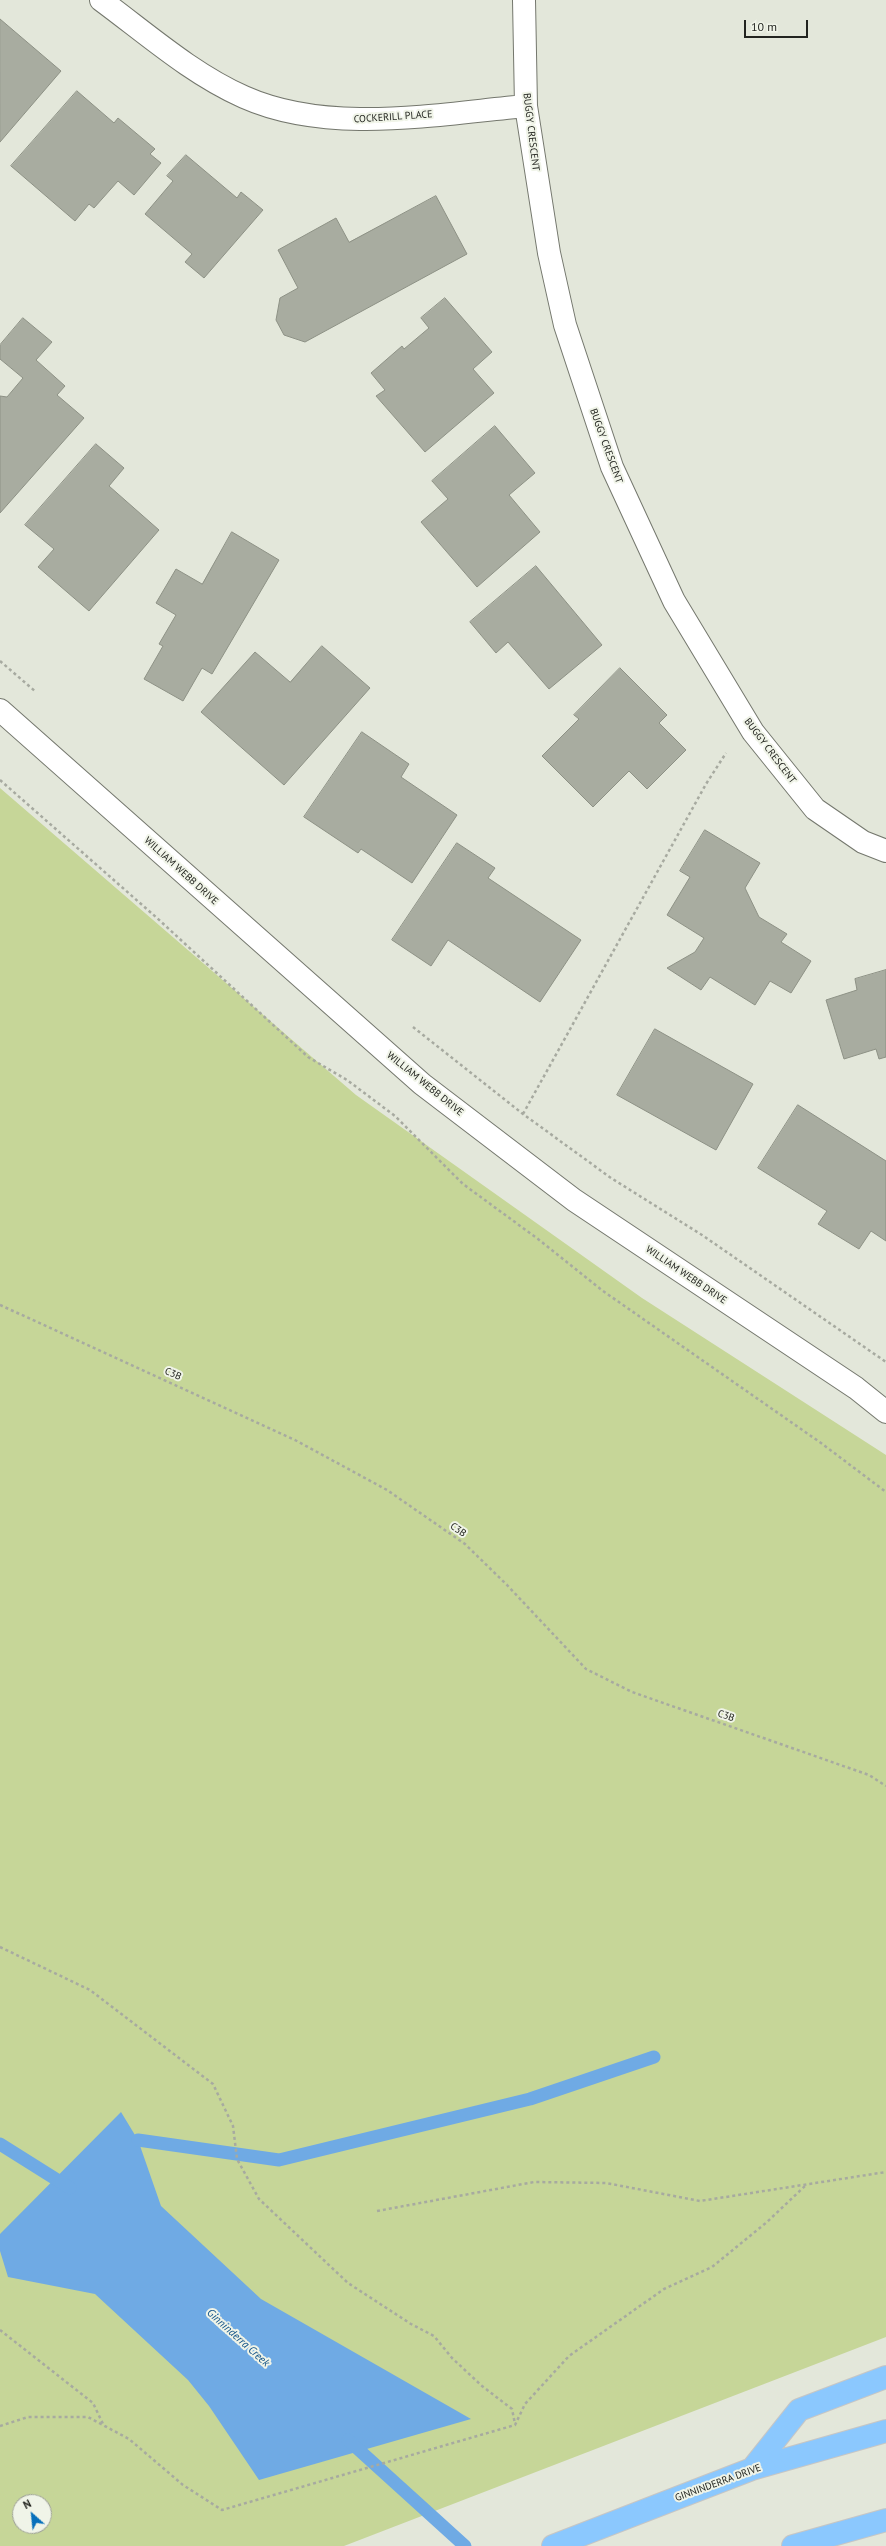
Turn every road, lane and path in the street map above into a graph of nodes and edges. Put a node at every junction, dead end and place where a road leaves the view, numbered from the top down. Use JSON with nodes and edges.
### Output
{"nodes":[{"id":1,"x":101,"y":0,"type":"edge"},
{"id":2,"x":524,"y":0,"type":"edge"},
{"id":3,"x":526,"y":106,"type":"junction"},
{"id":4,"x":0,"y":661,"type":"edge"},
{"id":5,"x":42,"y":698,"type":"dead end"},
{"id":6,"x":0,"y":710,"type":"edge"},
{"id":7,"x":753,"y":732,"type":"junction"},
{"id":8,"x":0,"y":780,"type":"edge"},
{"id":9,"x":886,"y":851,"type":"edge"},
{"id":10,"x":408,"y":1024,"type":"dead end"},
{"id":11,"x":523,"y":1114,"type":"junction"},
{"id":12,"x":0,"y":1305,"type":"edge"},
{"id":13,"x":886,"y":1362,"type":"edge"},
{"id":14,"x":886,"y":1412,"type":"edge"},
{"id":15,"x":886,"y":1492,"type":"edge"},
{"id":16,"x":886,"y":1786,"type":"edge"},
{"id":17,"x":0,"y":1947,"type":"edge"},
{"id":18,"x":886,"y":2172,"type":"edge"},
{"id":19,"x":805,"y":2186,"type":"junction"},
{"id":20,"x":377,"y":2211,"type":"dead end"},
{"id":21,"x":0,"y":2330,"type":"edge"},
{"id":22,"x":886,"y":2377,"type":"edge"},
{"id":23,"x":515,"y":2424,"type":"junction"},
{"id":24,"x":103,"y":2425,"type":"junction"},
{"id":25,"x":0,"y":2426,"type":"edge"},
{"id":26,"x":886,"y":2430,"type":"edge"},
{"id":27,"x":747,"y":2471,"type":"junction"},
{"id":28,"x":886,"y":2520,"type":"edge"},
{"id":29,"x":553,"y":2546,"type":"edge"},
{"id":30,"x":793,"y":2546,"type":"edge"}],
"edges":[{"from":1,"to":3,"type":"street","name":"COCKERILL PLACE"},
{"from":2,"to":3,"type":"street","name":"BUGGY CRESCENT"},
{"from":3,"to":7,"type":"street","name":"BUGGY CRESCENT"},
{"from":4,"to":5,"type":"path"},
{"from":6,"to":14,"type":"street","name":"WILLIAM WEBB DRIVE"},
{"from":7,"to":9,"type":"street","name":"BUGGY CRESCENT"},
{"from":7,"to":11,"type":"path"},
{"from":8,"to":15,"type":"path"},
{"from":10,"to":11,"type":"path"},
{"from":11,"to":13,"type":"path"},
{"from":12,"to":16,"type":"path","name":"C3B"},
{"from":17,"to":23,"type":"path"},
{"from":18,"to":19,"type":"path"},
{"from":19,"to":20,"type":"path"},
{"from":19,"to":23,"type":"path"},
{"from":21,"to":24,"type":"path"},
{"from":22,"to":27,"type":"main road"},
{"from":23,"to":24,"type":"path"},
{"from":24,"to":25,"type":"path"},
{"from":26,"to":27,"type":"main road","name":"GINNINDERRA DRIVE"},
{"from":27,"to":29,"type":"main road","name":"GINNINDERRA DRIVE"},
{"from":28,"to":30,"type":"main road"}]}
